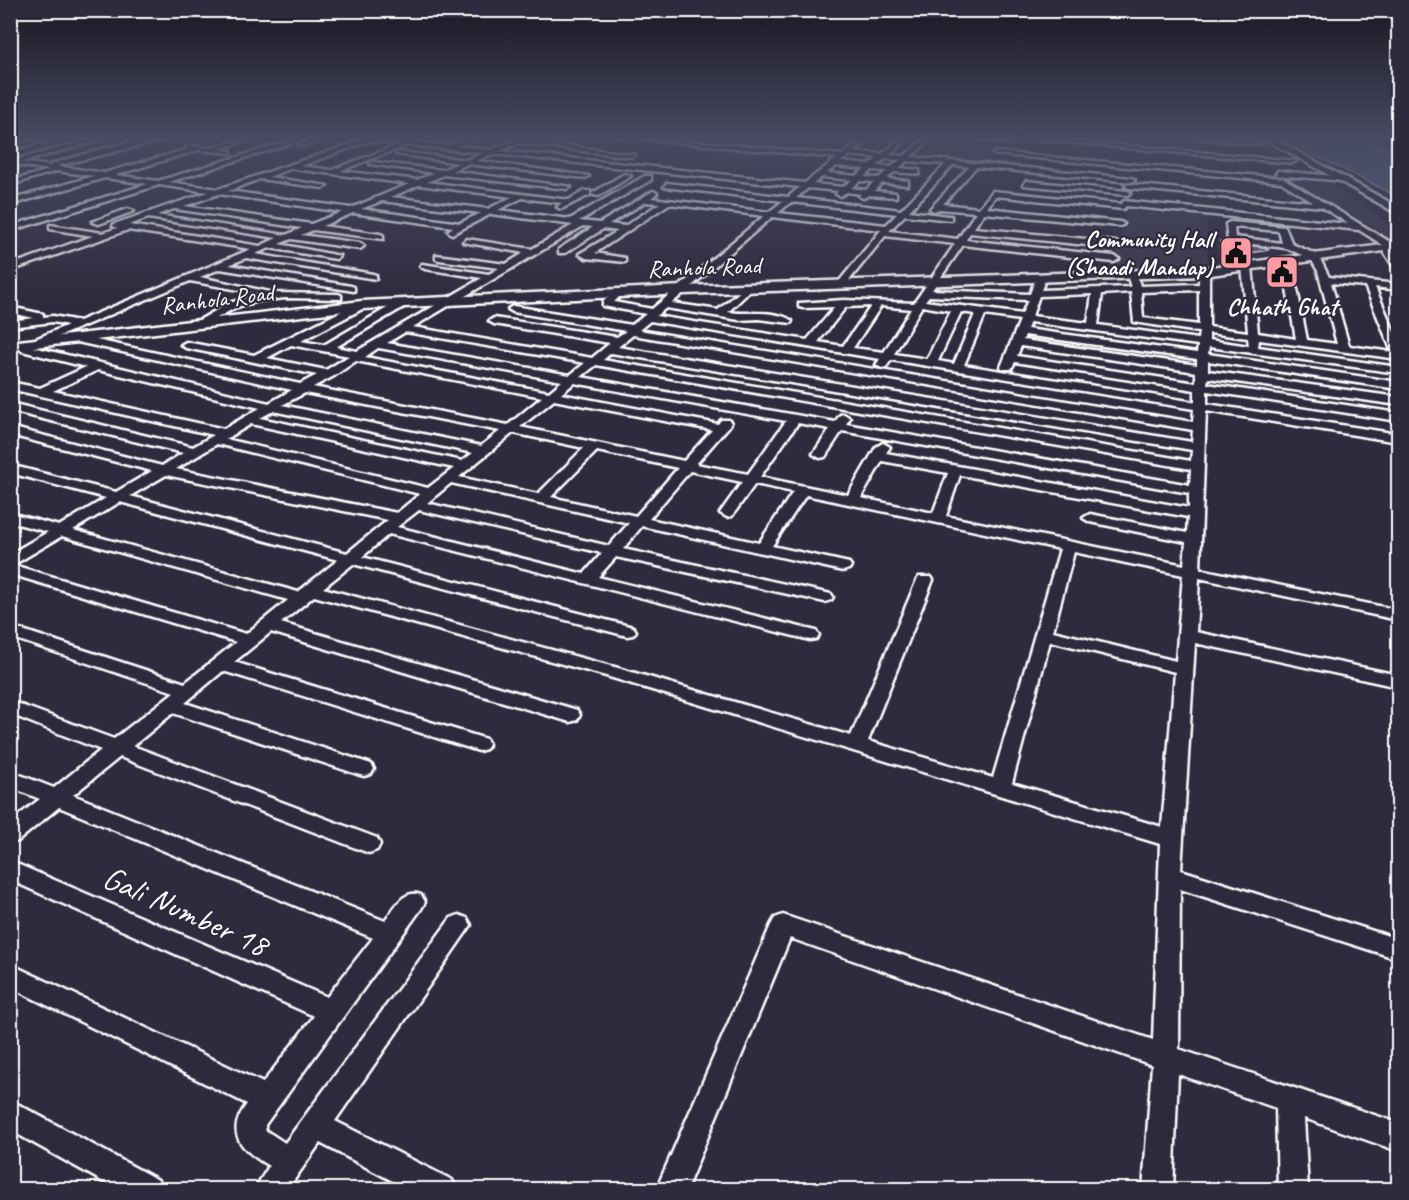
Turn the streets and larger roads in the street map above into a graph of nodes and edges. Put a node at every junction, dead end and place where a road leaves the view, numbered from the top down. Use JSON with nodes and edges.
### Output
{"nodes":[{"id":1,"x":48,"y":192,"type":"edge"},
{"id":2,"x":131,"y":192,"type":"edge"},
{"id":3,"x":165,"y":192,"type":"edge"},
{"id":4,"x":188,"y":192,"type":"edge"},
{"id":5,"x":215,"y":192,"type":"edge"},
{"id":6,"x":225,"y":192,"type":"edge"},
{"id":7,"x":394,"y":192,"type":"edge"},
{"id":8,"x":498,"y":192,"type":"edge"},
{"id":9,"x":553,"y":192,"type":"edge"},
{"id":10,"x":558,"y":192,"type":"edge"},
{"id":11,"x":572,"y":192,"type":"edge"},
{"id":12,"x":595,"y":192,"type":"edge"},
{"id":13,"x":622,"y":192,"type":"edge"},
{"id":14,"x":655,"y":192,"type":"joint"},
{"id":15,"x":724,"y":192,"type":"edge"},
{"id":16,"x":799,"y":192,"type":"edge"},
{"id":17,"x":842,"y":192,"type":"edge"},
{"id":18,"x":866,"y":192,"type":"joint"},
{"id":19,"x":895,"y":192,"type":"edge"},
{"id":20,"x":923,"y":192,"type":"edge"},
{"id":21,"x":950,"y":192,"type":"edge"},
{"id":22,"x":1004,"y":192,"type":"edge"},
{"id":23,"x":1071,"y":192,"type":"edge"},
{"id":24,"x":1128,"y":192,"type":"edge"},
{"id":25,"x":1189,"y":192,"type":"edge"},
{"id":26,"x":1202,"y":192,"type":"edge"},
{"id":27,"x":1222,"y":192,"type":"edge"},
{"id":28,"x":1266,"y":192,"type":"edge"},
{"id":29,"x":1304,"y":192,"type":"edge"},
{"id":30,"x":1367,"y":192,"type":"edge"},
{"id":31,"x":162,"y":193,"type":"dead end"},
{"id":32,"x":570,"y":194,"type":"junction"},
{"id":33,"x":591,"y":194,"type":"junction"},
{"id":34,"x":522,"y":195,"type":"junction"},
{"id":35,"x":892,"y":195,"type":"junction"},
{"id":36,"x":176,"y":196,"type":"dead end"},
{"id":37,"x":615,"y":196,"type":"junction"},
{"id":38,"x":1311,"y":196,"type":"junction"},
{"id":39,"x":196,"y":198,"type":"junction"},
{"id":40,"x":379,"y":198,"type":"junction"},
{"id":41,"x":542,"y":198,"type":"junction"},
{"id":42,"x":835,"y":198,"type":"dead end"},
{"id":43,"x":643,"y":199,"type":"junction"},
{"id":44,"x":789,"y":200,"type":"junction"},
{"id":45,"x":217,"y":201,"type":"dead end"},
{"id":46,"x":356,"y":201,"type":"dead end"},
{"id":47,"x":132,"y":202,"type":"dead end"},
{"id":48,"x":368,"y":202,"type":"junction"},
{"id":49,"x":668,"y":202,"type":"junction"},
{"id":50,"x":855,"y":202,"type":"dead end"},
{"id":51,"x":10,"y":203,"type":"edge"},
{"id":52,"x":882,"y":204,"type":"dead end"},
{"id":53,"x":1329,"y":206,"type":"junction"},
{"id":54,"x":171,"y":207,"type":"junction"},
{"id":55,"x":780,"y":207,"type":"junction"},
{"id":56,"x":350,"y":210,"type":"junction"},
{"id":57,"x":980,"y":210,"type":"junction"},
{"id":58,"x":144,"y":211,"type":"junction"},
{"id":59,"x":1398,"y":211,"type":"edge"},
{"id":60,"x":488,"y":212,"type":"junction"},
{"id":61,"x":902,"y":213,"type":"junction"},
{"id":62,"x":771,"y":214,"type":"junction"},
{"id":63,"x":312,"y":215,"type":"dead end"},
{"id":64,"x":508,"y":215,"type":"junction"},
{"id":65,"x":1345,"y":216,"type":"junction"},
{"id":66,"x":479,"y":217,"type":"junction"},
{"id":67,"x":333,"y":218,"type":"junction"},
{"id":68,"x":948,"y":218,"type":"dead end"},
{"id":69,"x":92,"y":219,"type":"junction"},
{"id":70,"x":541,"y":219,"type":"junction"},
{"id":71,"x":71,"y":222,"type":"dead end"},
{"id":72,"x":367,"y":222,"type":"dead end"},
{"id":73,"x":571,"y":222,"type":"junction"},
{"id":74,"x":582,"y":224,"type":"junction"},
{"id":75,"x":903,"y":224,"type":"dead end"},
{"id":76,"x":117,"y":226,"type":"junction"},
{"id":77,"x":460,"y":226,"type":"junction"},
{"id":78,"x":602,"y":226,"type":"junction"},
{"id":79,"x":889,"y":226,"type":"junction"},
{"id":80,"x":53,"y":227,"type":"junction"},
{"id":81,"x":129,"y":227,"type":"junction"},
{"id":82,"x":310,"y":227,"type":"junction"},
{"id":83,"x":524,"y":228,"type":"dead end"},
{"id":84,"x":10,"y":229,"type":"edge"},
{"id":85,"x":626,"y":229,"type":"junction"},
{"id":86,"x":1366,"y":229,"type":"junction"},
{"id":87,"x":968,"y":230,"type":"junction"},
{"id":88,"x":43,"y":231,"type":"dead end"},
{"id":89,"x":445,"y":234,"type":"dead end"},
{"id":90,"x":103,"y":236,"type":"junction"},
{"id":91,"x":287,"y":236,"type":"junction"},
{"id":92,"x":380,"y":237,"type":"dead end"},
{"id":93,"x":1287,"y":241,"type":"junction"},
{"id":94,"x":467,"y":242,"type":"dead end"},
{"id":95,"x":959,"y":243,"type":"junction"},
{"id":96,"x":268,"y":244,"type":"junction"},
{"id":97,"x":1116,"y":245,"type":"junction"},
{"id":98,"x":360,"y":246,"type":"dead end"},
{"id":99,"x":1392,"y":246,"type":"edge"},
{"id":100,"x":258,"y":249,"type":"junction"},
{"id":101,"x":460,"y":250,"type":"dead end"},
{"id":102,"x":537,"y":250,"type":"junction"},
{"id":103,"x":562,"y":251,"type":"junction"},
{"id":104,"x":243,"y":255,"type":"junction"},
{"id":105,"x":586,"y":255,"type":"junction"},
{"id":106,"x":336,"y":256,"type":"dead end"},
{"id":107,"x":439,"y":257,"type":"dead end"},
{"id":108,"x":1315,"y":257,"type":"junction"},
{"id":109,"x":521,"y":259,"type":"junction"},
{"id":110,"x":1114,"y":259,"type":"junction"},
{"id":111,"x":622,"y":260,"type":"dead end"},
{"id":112,"x":217,"y":266,"type":"junction"},
{"id":113,"x":425,"y":266,"type":"dead end"},
{"id":114,"x":1247,"y":266,"type":"junction"},
{"id":115,"x":508,"y":267,"type":"junction"},
{"id":116,"x":1398,"y":267,"type":"edge"},
{"id":117,"x":10,"y":268,"type":"edge"},
{"id":118,"x":1132,"y":275,"type":"junction"},
{"id":119,"x":1111,"y":276,"type":"junction"},
{"id":120,"x":492,"y":277,"type":"junction"},
{"id":121,"x":187,"y":278,"type":"junction"},
{"id":122,"x":1041,"y":278,"type":"junction"},
{"id":123,"x":1324,"y":279,"type":"junction"},
{"id":124,"x":1204,"y":280,"type":"junction"},
{"id":125,"x":1369,"y":284,"type":"junction"},
{"id":126,"x":840,"y":286,"type":"junction"},
{"id":127,"x":817,"y":287,"type":"junction"},
{"id":128,"x":1398,"y":287,"type":"edge"},
{"id":129,"x":748,"y":288,"type":"junction"},
{"id":130,"x":929,"y":288,"type":"junction"},
{"id":131,"x":351,"y":289,"type":"junction"},
{"id":132,"x":1136,"y":289,"type":"junction"},
{"id":133,"x":1292,"y":289,"type":"dead end"},
{"id":134,"x":683,"y":290,"type":"junction"},
{"id":135,"x":1098,"y":290,"type":"junction"},
{"id":136,"x":618,"y":293,"type":"junction"},
{"id":137,"x":282,"y":295,"type":"junction"},
{"id":138,"x":1035,"y":295,"type":"junction"},
{"id":139,"x":338,"y":297,"type":"junction"},
{"id":140,"x":531,"y":297,"type":"junction"},
{"id":141,"x":450,"y":302,"type":"junction"},
{"id":142,"x":404,"y":303,"type":"junction"},
{"id":143,"x":844,"y":303,"type":"junction"},
{"id":144,"x":878,"y":303,"type":"junction"},
{"id":145,"x":802,"y":304,"type":"junction"},
{"id":146,"x":362,"y":305,"type":"junction"},
{"id":147,"x":918,"y":305,"type":"junction"},
{"id":148,"x":320,"y":309,"type":"junction"},
{"id":149,"x":513,"y":309,"type":"junction"},
{"id":150,"x":957,"y":309,"type":"junction"},
{"id":151,"x":10,"y":310,"type":"edge"},
{"id":152,"x":656,"y":312,"type":"junction"},
{"id":153,"x":981,"y":312,"type":"junction"},
{"id":154,"x":720,"y":314,"type":"junction"},
{"id":155,"x":53,"y":319,"type":"junction"},
{"id":156,"x":1026,"y":319,"type":"junction"},
{"id":157,"x":787,"y":321,"type":"junction"},
{"id":158,"x":10,"y":324,"type":"edge"},
{"id":159,"x":79,"y":324,"type":"junction"},
{"id":160,"x":200,"y":324,"type":"junction"},
{"id":161,"x":1092,"y":328,"type":"junction"},
{"id":162,"x":406,"y":329,"type":"junction"},
{"id":163,"x":633,"y":331,"type":"junction"},
{"id":164,"x":1019,"y":336,"type":"junction"},
{"id":165,"x":1254,"y":337,"type":"junction"},
{"id":166,"x":73,"y":338,"type":"junction"},
{"id":167,"x":771,"y":338,"type":"junction"},
{"id":168,"x":619,"y":341,"type":"junction"},
{"id":169,"x":291,"y":342,"type":"junction"},
{"id":170,"x":33,"y":343,"type":"junction"},
{"id":171,"x":1302,"y":343,"type":"junction"},
{"id":172,"x":810,"y":344,"type":"junction"},
{"id":173,"x":186,"y":345,"type":"dead end"},
{"id":174,"x":379,"y":345,"type":"junction"},
{"id":175,"x":10,"y":346,"type":"edge"},
{"id":176,"x":326,"y":348,"type":"junction"},
{"id":177,"x":608,"y":349,"type":"junction"},
{"id":178,"x":1344,"y":349,"type":"junction"},
{"id":179,"x":846,"y":350,"type":"junction"},
{"id":180,"x":1254,"y":350,"type":"junction"},
{"id":181,"x":1398,"y":355,"type":"edge"},
{"id":182,"x":358,"y":357,"type":"junction"},
{"id":183,"x":888,"y":357,"type":"junction"},
{"id":184,"x":1011,"y":358,"type":"junction"},
{"id":185,"x":256,"y":359,"type":"junction"},
{"id":186,"x":593,"y":362,"type":"junction"},
{"id":187,"x":931,"y":363,"type":"junction"},
{"id":188,"x":1255,"y":364,"type":"junction"},
{"id":189,"x":99,"y":365,"type":"junction"},
{"id":190,"x":958,"y":367,"type":"junction"},
{"id":191,"x":1202,"y":367,"type":"junction"},
{"id":192,"x":1398,"y":370,"type":"edge"},
{"id":193,"x":330,"y":374,"type":"junction"},
{"id":194,"x":877,"y":374,"type":"junction"},
{"id":195,"x":1004,"y":375,"type":"junction"},
{"id":196,"x":573,"y":378,"type":"junction"},
{"id":197,"x":1257,"y":381,"type":"junction"},
{"id":198,"x":10,"y":384,"type":"edge"},
{"id":199,"x":1398,"y":385,"type":"edge"},
{"id":200,"x":305,"y":389,"type":"junction"},
{"id":201,"x":42,"y":391,"type":"junction"},
{"id":202,"x":865,"y":392,"type":"junction"},
{"id":203,"x":998,"y":393,"type":"junction"},
{"id":204,"x":552,"y":395,"type":"junction"},
{"id":205,"x":1258,"y":395,"type":"junction"},
{"id":206,"x":1398,"y":401,"type":"edge"},
{"id":207,"x":853,"y":405,"type":"junction"},
{"id":208,"x":10,"y":406,"type":"edge"},
{"id":209,"x":272,"y":407,"type":"junction"},
{"id":210,"x":738,"y":408,"type":"junction"},
{"id":211,"x":993,"y":414,"type":"junction"},
{"id":212,"x":1398,"y":417,"type":"edge"},
{"id":213,"x":795,"y":418,"type":"junction"},
{"id":214,"x":250,"y":420,"type":"junction"},
{"id":215,"x":1259,"y":420,"type":"junction"},
{"id":216,"x":839,"y":425,"type":"junction"},
{"id":217,"x":1200,"y":427,"type":"junction"},
{"id":218,"x":720,"y":428,"type":"junction"},
{"id":219,"x":988,"y":428,"type":"junction"},
{"id":220,"x":511,"y":429,"type":"junction"},
{"id":221,"x":10,"y":431,"type":"edge"},
{"id":222,"x":891,"y":434,"type":"junction"},
{"id":223,"x":222,"y":437,"type":"junction"},
{"id":224,"x":1398,"y":438,"type":"edge"},
{"id":225,"x":594,"y":446,"type":"junction"},
{"id":226,"x":1200,"y":447,"type":"junction"},
{"id":227,"x":981,"y":451,"type":"junction"},
{"id":228,"x":196,"y":452,"type":"junction"},
{"id":229,"x":484,"y":452,"type":"junction"},
{"id":230,"x":820,"y":454,"type":"dead end"},
{"id":231,"x":879,"y":456,"type":"junction"},
{"id":232,"x":465,"y":466,"type":"junction"},
{"id":233,"x":687,"y":466,"type":"junction"},
{"id":234,"x":1197,"y":466,"type":"junction"},
{"id":235,"x":10,"y":469,"type":"edge"},
{"id":236,"x":163,"y":470,"type":"junction"},
{"id":237,"x":955,"y":471,"type":"junction"},
{"id":238,"x":973,"y":473,"type":"junction"},
{"id":239,"x":450,"y":479,"type":"junction"},
{"id":240,"x":751,"y":479,"type":"junction"},
{"id":241,"x":802,"y":490,"type":"junction"},
{"id":242,"x":1196,"y":490,"type":"junction"},
{"id":243,"x":432,"y":493,"type":"junction"},
{"id":244,"x":120,"y":497,"type":"junction"},
{"id":245,"x":541,"y":499,"type":"junction"},
{"id":246,"x":852,"y":501,"type":"junction"},
{"id":247,"x":418,"y":505,"type":"junction"},
{"id":248,"x":727,"y":513,"type":"dead end"},
{"id":249,"x":1196,"y":514,"type":"junction"},
{"id":250,"x":10,"y":518,"type":"edge"},
{"id":251,"x":400,"y":518,"type":"junction"},
{"id":252,"x":1090,"y":518,"type":"dead end"},
{"id":253,"x":938,"y":519,"type":"junction"},
{"id":254,"x":639,"y":521,"type":"junction"},
{"id":255,"x":386,"y":529,"type":"junction"},
{"id":256,"x":61,"y":532,"type":"junction"},
{"id":257,"x":1194,"y":539,"type":"junction"},
{"id":258,"x":1068,"y":546,"type":"junction"},
{"id":259,"x":763,"y":548,"type":"junction"},
{"id":260,"x":612,"y":551,"type":"junction"},
{"id":261,"x":348,"y":559,"type":"junction"},
{"id":262,"x":10,"y":561,"type":"edge"},
{"id":263,"x":843,"y":566,"type":"dead end"},
{"id":264,"x":10,"y":569,"type":"edge"},
{"id":265,"x":1192,"y":572,"type":"junction"},
{"id":266,"x":925,"y":579,"type":"dead end"},
{"id":267,"x":587,"y":580,"type":"junction"},
{"id":268,"x":306,"y":594,"type":"junction"},
{"id":269,"x":825,"y":597,"type":"dead end"},
{"id":270,"x":1398,"y":615,"type":"edge"},
{"id":271,"x":268,"y":625,"type":"junction"},
{"id":272,"x":10,"y":631,"type":"edge"},
{"id":273,"x":627,"y":631,"type":"dead end"},
{"id":274,"x":1043,"y":634,"type":"junction"},
{"id":275,"x":810,"y":635,"type":"dead end"},
{"id":276,"x":1188,"y":636,"type":"junction"},
{"id":277,"x":249,"y":640,"type":"junction"},
{"id":278,"x":220,"y":664,"type":"junction"},
{"id":279,"x":1185,"y":669,"type":"junction"},
{"id":280,"x":1398,"y":681,"type":"edge"},
{"id":281,"x":188,"y":690,"type":"junction"},
{"id":282,"x":170,"y":705,"type":"junction"},
{"id":283,"x":10,"y":707,"type":"edge"},
{"id":284,"x":570,"y":715,"type":"dead end"},
{"id":285,"x":479,"y":744,"type":"dead end"},
{"id":286,"x":857,"y":745,"type":"junction"},
{"id":287,"x":117,"y":748,"type":"junction"},
{"id":288,"x":364,"y":769,"type":"dead end"},
{"id":289,"x":10,"y":778,"type":"edge"},
{"id":290,"x":1000,"y":788,"type":"junction"},
{"id":291,"x":57,"y":797,"type":"junction"},
{"id":292,"x":10,"y":835,"type":"edge"},
{"id":293,"x":1172,"y":839,"type":"junction"},
{"id":294,"x":369,"y":844,"type":"dead end"},
{"id":295,"x":10,"y":870,"type":"edge"},
{"id":296,"x":1169,"y":876,"type":"junction"},
{"id":297,"x":413,"y":902,"type":"dead end"},
{"id":298,"x":459,"y":925,"type":"dead end"},
{"id":299,"x":390,"y":934,"type":"junction"},
{"id":300,"x":1398,"y":949,"type":"edge"},
{"id":301,"x":10,"y":975,"type":"edge"},
{"id":302,"x":333,"y":1012,"type":"junction"},
{"id":303,"x":1166,"y":1057,"type":"junction"},
{"id":304,"x":267,"y":1099,"type":"junction"},
{"id":305,"x":1289,"y":1099,"type":"junction"},
{"id":306,"x":10,"y":1114,"type":"edge"},
{"id":307,"x":316,"y":1126,"type":"junction"},
{"id":308,"x":1398,"y":1137,"type":"edge"},
{"id":309,"x":290,"y":1162,"type":"junction"},
{"id":310,"x":148,"y":1190,"type":"edge"},
{"id":311,"x":269,"y":1190,"type":"edge"},
{"id":312,"x":442,"y":1190,"type":"edge"},
{"id":313,"x":671,"y":1190,"type":"edge"},
{"id":314,"x":1158,"y":1190,"type":"edge"},
{"id":315,"x":1293,"y":1190,"type":"edge"}],
"edges":[{"from":1,"to":51,"type":"street"},
{"from":2,"to":84,"type":"street"},
{"from":3,"to":31,"type":"street"},
{"from":4,"to":36,"type":"street"},
{"from":5,"to":39,"type":"street"},
{"from":6,"to":56,"type":"street"},
{"from":7,"to":40,"type":"street"},
{"from":8,"to":34,"type":"street"},
{"from":9,"to":32,"type":"street"},
{"from":10,"to":32,"type":"street"},
{"from":11,"to":32,"type":"street"},
{"from":12,"to":33,"type":"street"},
{"from":13,"to":37,"type":"street"},
{"from":14,"to":43,"type":"street"},
{"from":14,"to":55,"type":"street"},
{"from":15,"to":44,"type":"street"},
{"from":16,"to":44,"type":"street"},
{"from":17,"to":42,"type":"street"},
{"from":18,"to":35,"type":"street"},
{"from":18,"to":50,"type":"street"},
{"from":19,"to":35,"type":"street"},
{"from":20,"to":61,"type":"street"},
{"from":21,"to":57,"type":"street"},
{"from":22,"to":57,"type":"street"},
{"from":23,"to":57,"type":"street"},
{"from":24,"to":97,"type":"street"},
{"from":25,"to":86,"type":"street"},
{"from":26,"to":65,"type":"street"},
{"from":27,"to":53,"type":"street"},
{"from":28,"to":38,"type":"street"},
{"from":29,"to":38,"type":"street"},
{"from":30,"to":59,"type":"street"},
{"from":32,"to":33,"type":"street"},
{"from":32,"to":41,"type":"street"},
{"from":32,"to":70,"type":"street"},
{"from":33,"to":37,"type":"street"},
{"from":34,"to":41,"type":"street"},
{"from":34,"to":60,"type":"street"},
{"from":35,"to":52,"type":"street"},
{"from":37,"to":73,"type":"street"},
{"from":38,"to":53,"type":"street"},
{"from":39,"to":45,"type":"street"},
{"from":39,"to":54,"type":"street"},
{"from":40,"to":48,"type":"street"},
{"from":40,"to":60,"type":"street"},
{"from":41,"to":64,"type":"street"},
{"from":43,"to":49,"type":"street"},
{"from":43,"to":78,"type":"street"},
{"from":44,"to":55,"type":"street"},
{"from":44,"to":61,"type":"street"},
{"from":46,"to":48,"type":"street"},
{"from":47,"to":69,"type":"street"},
{"from":48,"to":56,"type":"street"},
{"from":48,"to":66,"type":"street"},
{"from":49,"to":62,"type":"street"},
{"from":49,"to":85,"type":"street"},
{"from":53,"to":65,"type":"street"},
{"from":54,"to":58,"type":"street"},
{"from":54,"to":82,"type":"street"},
{"from":55,"to":62,"type":"street"},
{"from":55,"to":79,"type":"street"},
{"from":56,"to":67,"type":"street"},
{"from":56,"to":77,"type":"street"},
{"from":57,"to":87,"type":"street"},
{"from":58,"to":69,"type":"street"},
{"from":58,"to":76,"type":"street"},
{"from":58,"to":91,"type":"street"},
{"from":60,"to":64,"type":"street"},
{"from":60,"to":66,"type":"street"},
{"from":61,"to":68,"type":"street"},
{"from":61,"to":79,"type":"street"},
{"from":62,"to":79,"type":"street"},
{"from":62,"to":134,"type":"street"},
{"from":63,"to":67,"type":"street"},
{"from":64,"to":70,"type":"street"},
{"from":65,"to":86,"type":"street"},
{"from":66,"to":77,"type":"street"},
{"from":67,"to":72,"type":"street"},
{"from":67,"to":82,"type":"street"},
{"from":69,"to":76,"type":"street"},
{"from":70,"to":73,"type":"street"},
{"from":70,"to":83,"type":"street"},
{"from":71,"to":80,"type":"street"},
{"from":73,"to":74,"type":"street"},
{"from":74,"to":78,"type":"street"},
{"from":74,"to":102,"type":"street"},
{"from":75,"to":79,"type":"street"},
{"from":76,"to":81,"type":"street"},
{"from":77,"to":89,"type":"street"},
{"from":78,"to":85,"type":"street"},
{"from":78,"to":103,"type":"street"},
{"from":79,"to":95,"type":"street"},
{"from":79,"to":126,"type":"street"},
{"from":80,"to":88,"type":"street"},
{"from":80,"to":90,"type":"street"},
{"from":81,"to":90,"type":"street"},
{"from":81,"to":100,"type":"street"},
{"from":82,"to":91,"type":"street"},
{"from":82,"to":92,"type":"street"},
{"from":85,"to":105,"type":"street"},
{"from":86,"to":99,"type":"street"},
{"from":87,"to":95,"type":"street"},
{"from":87,"to":97,"type":"street"},
{"from":90,"to":117,"type":"street"},
{"from":91,"to":96,"type":"street"},
{"from":91,"to":98,"type":"street"},
{"from":93,"to":93,"type":"street"},
{"from":93,"to":108,"type":"street"},
{"from":94,"to":102,"type":"street"},
{"from":95,"to":110,"type":"street"},
{"from":95,"to":130,"type":"street"},
{"from":96,"to":100,"type":"street"},
{"from":96,"to":106,"type":"street"},
{"from":97,"to":110,"type":"street"},
{"from":99,"to":108,"type":"street","name":"Ranhola Road"},
{"from":99,"to":116,"type":"street"},
{"from":100,"to":104,"type":"street"},
{"from":101,"to":109,"type":"street"},
{"from":102,"to":103,"type":"street"},
{"from":102,"to":109,"type":"street"},
{"from":103,"to":105,"type":"street"},
{"from":104,"to":112,"type":"street"},
{"from":104,"to":131,"type":"street"},
{"from":105,"to":111,"type":"street"},
{"from":107,"to":115,"type":"street"},
{"from":108,"to":114,"type":"street","name":"Ranhola Road"},
{"from":108,"to":123,"type":"street"},
{"from":109,"to":115,"type":"street"},
{"from":110,"to":119,"type":"street"},
{"from":112,"to":121,"type":"street"},
{"from":112,"to":131,"type":"street"},
{"from":113,"to":120,"type":"street"},
{"from":114,"to":124,"type":"street","name":"Ranhola Road"},
{"from":114,"to":165,"type":"street"},
{"from":115,"to":120,"type":"street"},
{"from":118,"to":119,"type":"street","name":"Ranhola Road"},
{"from":118,"to":124,"type":"street","name":"Ranhola Road"},
{"from":118,"to":132,"type":"street"},
{"from":119,"to":122,"type":"street","name":"Ranhola Road"},
{"from":120,"to":141,"type":"street"},
{"from":121,"to":137,"type":"street"},
{"from":121,"to":159,"type":"street"},
{"from":122,"to":130,"type":"street","name":"Ranhola Road"},
{"from":122,"to":138,"type":"street"},
{"from":123,"to":125,"type":"street"},
{"from":123,"to":178,"type":"street"},
{"from":124,"to":132,"type":"street"},
{"from":124,"to":191,"type":"street"},
{"from":125,"to":128,"type":"street"},
{"from":125,"to":181,"type":"street"},
{"from":126,"to":127,"type":"street","name":"Ranhola Road"},
{"from":126,"to":130,"type":"street","name":"Ranhola Road"},
{"from":127,"to":129,"type":"street","name":"Ranhola Road"},
{"from":127,"to":145,"type":"street"},
{"from":129,"to":134,"type":"street","name":"Ranhola Road"},
{"from":129,"to":154,"type":"street"},
{"from":130,"to":138,"type":"street"},
{"from":130,"to":147,"type":"street"},
{"from":131,"to":139,"type":"street"},
{"from":132,"to":135,"type":"street"},
{"from":132,"to":191,"type":"street"},
{"from":133,"to":171,"type":"street"},
{"from":134,"to":136,"type":"street","name":"Ranhola Road"},
{"from":134,"to":152,"type":"street"},
{"from":135,"to":138,"type":"street"},
{"from":135,"to":161,"type":"street"},
{"from":136,"to":140,"type":"street","name":"Ranhola Road"},
{"from":136,"to":152,"type":"street"},
{"from":137,"to":139,"type":"street"},
{"from":137,"to":160,"type":"street"},
{"from":138,"to":156,"type":"street"},
{"from":139,"to":148,"type":"street"},
{"from":140,"to":141,"type":"street","name":"Ranhola Road"},
{"from":140,"to":149,"type":"street"},
{"from":141,"to":142,"type":"street","name":"Ranhola Road"},
{"from":141,"to":162,"type":"street"},
{"from":142,"to":146,"type":"street","name":"Ranhola Road"},
{"from":142,"to":176,"type":"street"},
{"from":143,"to":144,"type":"street"},
{"from":143,"to":145,"type":"street"},
{"from":143,"to":172,"type":"street"},
{"from":144,"to":147,"type":"street"},
{"from":144,"to":179,"type":"street"},
{"from":145,"to":157,"type":"street"},
{"from":146,"to":148,"type":"street","name":"Ranhola Road"},
{"from":146,"to":169,"type":"street"},
{"from":147,"to":150,"type":"street"},
{"from":147,"to":183,"type":"street"},
{"from":148,"to":160,"type":"street","name":"Ranhola Road"},
{"from":149,"to":163,"type":"street"},
{"from":149,"to":168,"type":"street"},
{"from":150,"to":153,"type":"street"},
{"from":150,"to":187,"type":"street"},
{"from":151,"to":155,"type":"street"},
{"from":152,"to":154,"type":"street"},
{"from":152,"to":163,"type":"street"},
{"from":152,"to":167,"type":"street"},
{"from":153,"to":156,"type":"street"},
{"from":153,"to":190,"type":"street"},
{"from":154,"to":157,"type":"street"},
{"from":155,"to":158,"type":"street"},
{"from":155,"to":159,"type":"street"},
{"from":156,"to":161,"type":"street"},
{"from":156,"to":164,"type":"street"},
{"from":157,"to":167,"type":"street"},
{"from":159,"to":170,"type":"street"},
{"from":160,"to":166,"type":"street","name":"Ranhola Road"},
{"from":161,"to":191,"type":"street"},
{"from":162,"to":174,"type":"street"},
{"from":162,"to":186,"type":"street"},
{"from":163,"to":168,"type":"street"},
{"from":163,"to":194,"type":"street"},
{"from":164,"to":184,"type":"street"},
{"from":164,"to":191,"type":"street"},
{"from":165,"to":171,"type":"street"},
{"from":165,"to":180,"type":"street"},
{"from":165,"to":191,"type":"street"},
{"from":166,"to":170,"type":"street","name":"Ranhola Road"},
{"from":166,"to":200,"type":"street"},
{"from":167,"to":172,"type":"street"},
{"from":168,"to":177,"type":"street"},
{"from":169,"to":176,"type":"street"},
{"from":169,"to":185,"type":"street"},
{"from":170,"to":175,"type":"street","name":"Ranhola Road"},
{"from":170,"to":189,"type":"street"},
{"from":171,"to":178,"type":"street"},
{"from":172,"to":179,"type":"street"},
{"from":173,"to":185,"type":"street"},
{"from":174,"to":182,"type":"street"},
{"from":174,"to":196,"type":"street"},
{"from":176,"to":182,"type":"street"},
{"from":177,"to":186,"type":"street"},
{"from":177,"to":202,"type":"street"},
{"from":178,"to":181,"type":"street"},
{"from":179,"to":183,"type":"street"},
{"from":180,"to":188,"type":"street"},
{"from":180,"to":191,"type":"street"},
{"from":180,"to":192,"type":"street"},
{"from":182,"to":193,"type":"street"},
{"from":182,"to":204,"type":"street"},
{"from":183,"to":187,"type":"street"},
{"from":183,"to":194,"type":"street"},
{"from":184,"to":191,"type":"street"},
{"from":184,"to":195,"type":"street"},
{"from":185,"to":193,"type":"street"},
{"from":186,"to":196,"type":"street"},
{"from":186,"to":207,"type":"street"},
{"from":187,"to":190,"type":"street"},
{"from":188,"to":191,"type":"street"},
{"from":188,"to":197,"type":"street"},
{"from":188,"to":199,"type":"street"},
{"from":189,"to":201,"type":"street"},
{"from":189,"to":209,"type":"street"},
{"from":190,"to":195,"type":"street"},
{"from":191,"to":195,"type":"street"},
{"from":191,"to":197,"type":"street"},
{"from":191,"to":205,"type":"street"},
{"from":191,"to":215,"type":"street"},
{"from":191,"to":217,"type":"street"},
{"from":193,"to":200,"type":"street"},
{"from":194,"to":202,"type":"street"},
{"from":194,"to":203,"type":"street"},
{"from":195,"to":203,"type":"street"},
{"from":196,"to":204,"type":"street"},
{"from":196,"to":210,"type":"street"},
{"from":197,"to":205,"type":"street"},
{"from":197,"to":206,"type":"street"},
{"from":198,"to":201,"type":"street"},
{"from":200,"to":209,"type":"street"},
{"from":200,"to":220,"type":"street"},
{"from":201,"to":208,"type":"street"},
{"from":201,"to":223,"type":"street"},
{"from":202,"to":207,"type":"street"},
{"from":202,"to":211,"type":"street"},
{"from":203,"to":211,"type":"street"},
{"from":203,"to":217,"type":"street"},
{"from":204,"to":218,"type":"street"},
{"from":204,"to":220,"type":"street"},
{"from":205,"to":212,"type":"street"},
{"from":205,"to":215,"type":"street"},
{"from":207,"to":216,"type":"street"},
{"from":207,"to":219,"type":"street"},
{"from":208,"to":228,"type":"street"},
{"from":209,"to":214,"type":"street"},
{"from":209,"to":229,"type":"street"},
{"from":210,"to":213,"type":"street"},
{"from":210,"to":218,"type":"street"},
{"from":211,"to":219,"type":"street"},
{"from":211,"to":226,"type":"street"},
{"from":213,"to":216,"type":"street"},
{"from":213,"to":240,"type":"street"},
{"from":214,"to":223,"type":"street"},
{"from":214,"to":232,"type":"street"},
{"from":215,"to":224,"type":"street"},
{"from":216,"to":222,"type":"street"},
{"from":216,"to":230,"type":"street"},
{"from":217,"to":226,"type":"street"},
{"from":218,"to":233,"type":"street"},
{"from":219,"to":227,"type":"street"},
{"from":219,"to":234,"type":"street"},
{"from":220,"to":225,"type":"street"},
{"from":220,"to":229,"type":"street"},
{"from":221,"to":236,"type":"street"},
{"from":222,"to":227,"type":"street"},
{"from":222,"to":231,"type":"street"},
{"from":223,"to":228,"type":"street"},
{"from":223,"to":243,"type":"street"},
{"from":225,"to":233,"type":"street"},
{"from":225,"to":245,"type":"street"},
{"from":226,"to":234,"type":"street"},
{"from":227,"to":238,"type":"street"},
{"from":227,"to":242,"type":"street"},
{"from":228,"to":236,"type":"street"},
{"from":229,"to":232,"type":"street"},
{"from":231,"to":237,"type":"street"},
{"from":231,"to":246,"type":"street"},
{"from":232,"to":239,"type":"street"},
{"from":233,"to":240,"type":"street"},
{"from":233,"to":254,"type":"street"},
{"from":234,"to":242,"type":"street"},
{"from":235,"to":244,"type":"street"},
{"from":236,"to":244,"type":"street"},
{"from":236,"to":251,"type":"street"},
{"from":237,"to":238,"type":"street"},
{"from":237,"to":253,"type":"street"},
{"from":238,"to":249,"type":"street"},
{"from":239,"to":243,"type":"street"},
{"from":239,"to":245,"type":"street"},
{"from":240,"to":241,"type":"street"},
{"from":240,"to":248,"type":"street"},
{"from":241,"to":246,"type":"street"},
{"from":241,"to":259,"type":"street"},
{"from":242,"to":249,"type":"street"},
{"from":243,"to":247,"type":"street"},
{"from":244,"to":256,"type":"street"},
{"from":244,"to":261,"type":"street"},
{"from":245,"to":254,"type":"street"},
{"from":246,"to":253,"type":"street"},
{"from":247,"to":251,"type":"street"},
{"from":247,"to":260,"type":"street"},
{"from":249,"to":257,"type":"street"},
{"from":250,"to":256,"type":"street"},
{"from":251,"to":255,"type":"street"},
{"from":252,"to":257,"type":"street"},
{"from":253,"to":258,"type":"street"},
{"from":254,"to":259,"type":"street"},
{"from":254,"to":260,"type":"street"},
{"from":255,"to":261,"type":"street"},
{"from":255,"to":267,"type":"street"},
{"from":256,"to":262,"type":"street"},
{"from":256,"to":268,"type":"street"},
{"from":257,"to":265,"type":"street"},
{"from":258,"to":265,"type":"street"},
{"from":258,"to":274,"type":"street"},
{"from":259,"to":263,"type":"street"},
{"from":260,"to":267,"type":"street"},
{"from":260,"to":269,"type":"street"},
{"from":261,"to":268,"type":"street"},
{"from":261,"to":273,"type":"street"},
{"from":264,"to":277,"type":"street"},
{"from":265,"to":270,"type":"street"},
{"from":265,"to":276,"type":"street"},
{"from":266,"to":286,"type":"street"},
{"from":267,"to":275,"type":"street"},
{"from":268,"to":271,"type":"street"},
{"from":268,"to":286,"type":"street"},
{"from":271,"to":277,"type":"street"},
{"from":271,"to":284,"type":"street"},
{"from":272,"to":281,"type":"street"},
{"from":274,"to":279,"type":"street"},
{"from":274,"to":290,"type":"street"},
{"from":276,"to":279,"type":"street"},
{"from":276,"to":280,"type":"street"},
{"from":277,"to":278,"type":"street"},
{"from":278,"to":281,"type":"street"},
{"from":278,"to":285,"type":"street"},
{"from":279,"to":293,"type":"street"},
{"from":281,"to":282,"type":"street"},
{"from":282,"to":287,"type":"street"},
{"from":282,"to":288,"type":"street"},
{"from":283,"to":287,"type":"street"},
{"from":286,"to":290,"type":"street"},
{"from":287,"to":291,"type":"street"},
{"from":287,"to":294,"type":"street"},
{"from":289,"to":291,"type":"street"},
{"from":290,"to":293,"type":"street"},
{"from":291,"to":292,"type":"street"},
{"from":291,"to":299,"type":"street"},
{"from":293,"to":296,"type":"street"},
{"from":295,"to":302,"type":"street","name":"Gali Number 18"},
{"from":296,"to":300,"type":"street"},
{"from":296,"to":303,"type":"street"},
{"from":297,"to":299,"type":"street"},
{"from":298,"to":307,"type":"street"},
{"from":299,"to":302,"type":"street"},
{"from":301,"to":304,"type":"street"},
{"from":302,"to":304,"type":"street"},
{"from":303,"to":305,"type":"street"},
{"from":303,"to":313,"type":"street"},
{"from":303,"to":314,"type":"street"},
{"from":304,"to":309,"type":"street"},
{"from":305,"to":308,"type":"street"},
{"from":305,"to":315,"type":"street"},
{"from":306,"to":310,"type":"street"},
{"from":307,"to":309,"type":"street"},
{"from":307,"to":312,"type":"street"},
{"from":309,"to":311,"type":"street"}]}
